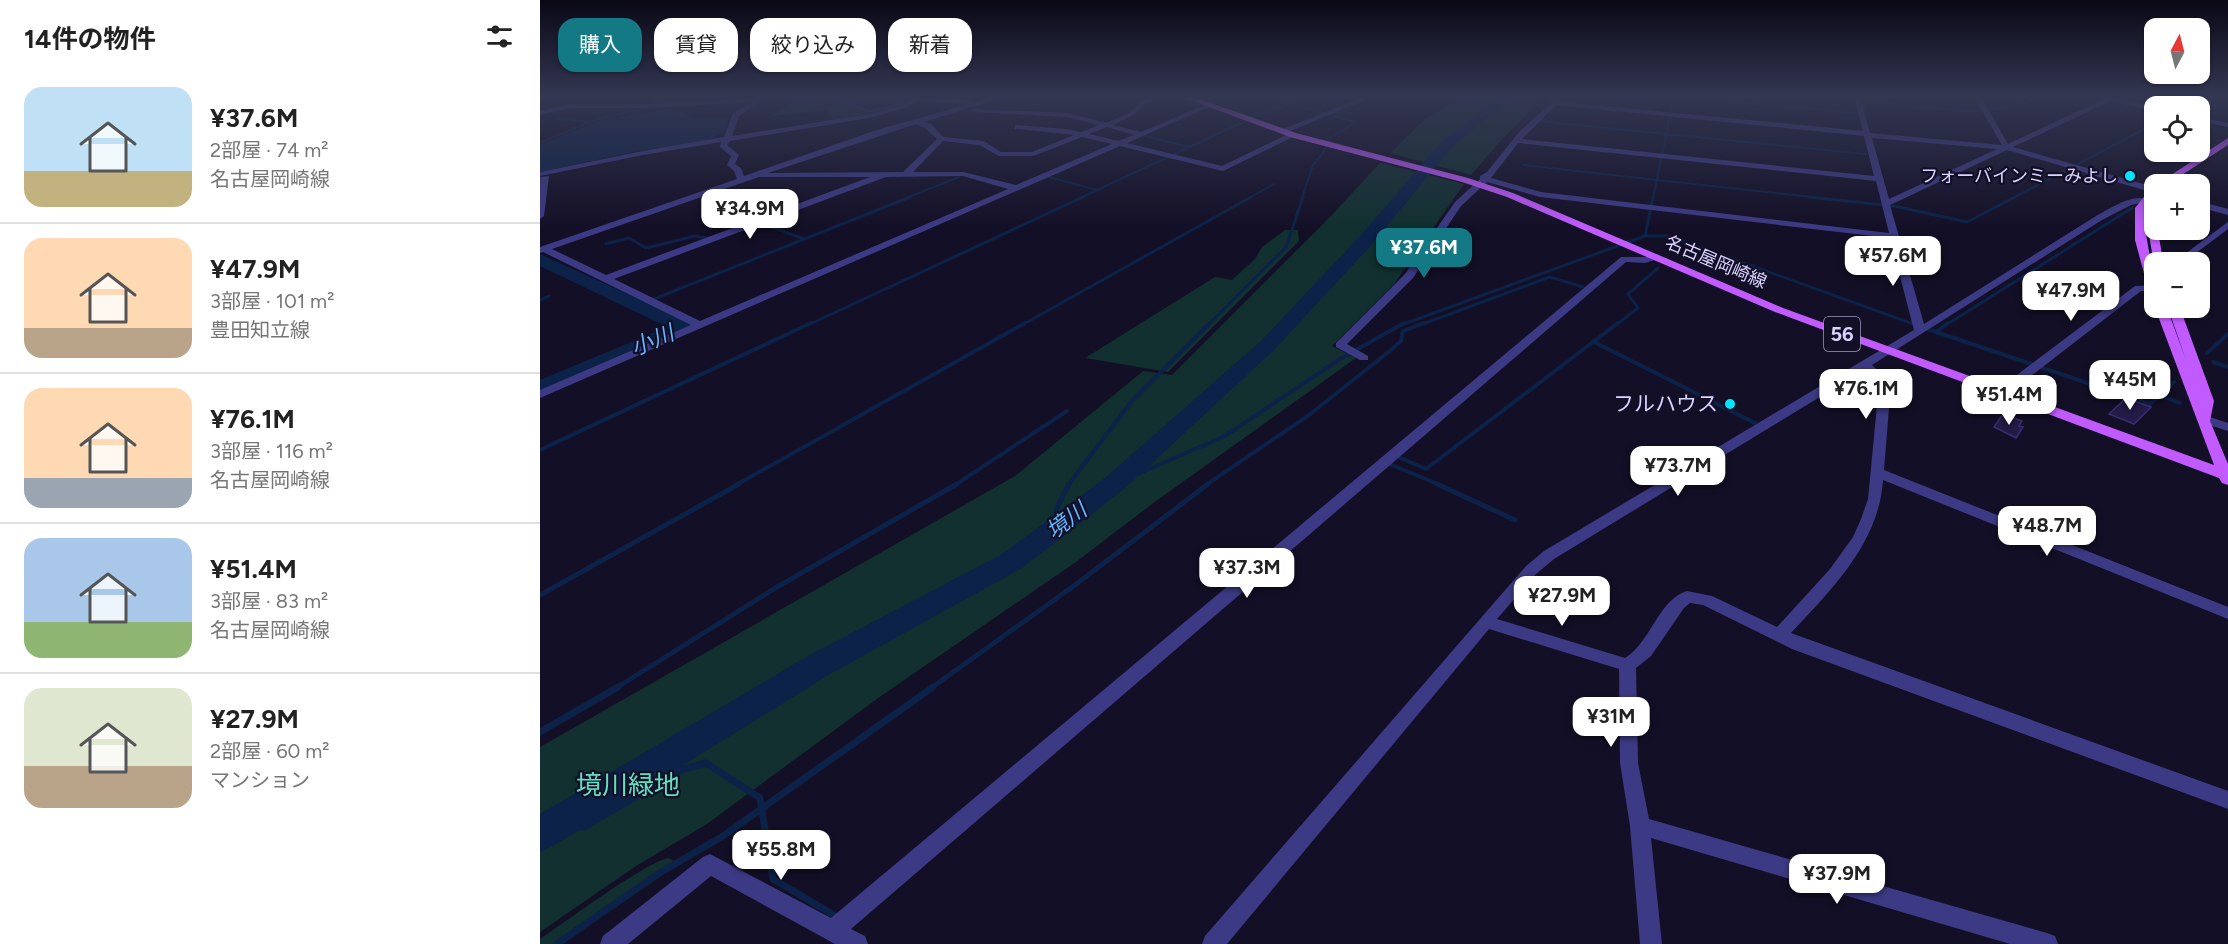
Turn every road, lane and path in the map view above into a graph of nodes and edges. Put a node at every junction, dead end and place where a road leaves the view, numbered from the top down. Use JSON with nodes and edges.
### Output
{"nodes":[{"id":1,"x":721,"y":141,"type":"edge"},
{"id":2,"x":727,"y":141,"type":"edge"},
{"id":3,"x":857,"y":141,"type":"edge"},
{"id":4,"x":939,"y":141,"type":"edge"},
{"id":5,"x":962,"y":141,"type":"edge"},
{"id":6,"x":1066,"y":141,"type":"edge"},
{"id":7,"x":1112,"y":141,"type":"edge"},
{"id":8,"x":1125,"y":141,"type":"edge"},
{"id":9,"x":1281,"y":141,"type":"edge"},
{"id":10,"x":1316,"y":141,"type":"edge"},
{"id":11,"x":1517,"y":141,"type":"joint"},
{"id":12,"x":1869,"y":141,"type":"edge"},
{"id":13,"x":1932,"y":141,"type":"edge"},
{"id":14,"x":2003,"y":141,"type":"edge"},
{"id":15,"x":2021,"y":141,"type":"edge"},
{"id":16,"x":2228,"y":141,"type":"edge"},
{"id":17,"x":1120,"y":143,"type":"junction"},
{"id":18,"x":2007,"y":148,"type":"junction"},
{"id":19,"x":1033,"y":154,"type":"junction"},
{"id":20,"x":1041,"y":159,"type":"dead end"},
{"id":21,"x":1048,"y":165,"type":"dead end"},
{"id":22,"x":1056,"y":171,"type":"junction"},
{"id":23,"x":540,"y":174,"type":"edge"},
{"id":24,"x":2177,"y":174,"type":"edge"},
{"id":25,"x":884,"y":175,"type":"junction"},
{"id":26,"x":905,"y":175,"type":"junction"},
{"id":27,"x":753,"y":176,"type":"junction"},
{"id":28,"x":540,"y":179,"type":"edge"},
{"id":29,"x":1878,"y":179,"type":"junction"},
{"id":30,"x":741,"y":180,"type":"junction"},
{"id":31,"x":1481,"y":181,"type":"junction"},
{"id":32,"x":1017,"y":188,"type":"junction"},
{"id":33,"x":2144,"y":191,"type":"edge"},
{"id":34,"x":2144,"y":196,"type":"edge"},
{"id":35,"x":1884,"y":202,"type":"junction"},
{"id":36,"x":2144,"y":203,"type":"edge"},
{"id":37,"x":2210,"y":207,"type":"edge"},
{"id":38,"x":2228,"y":212,"type":"edge"},
{"id":39,"x":540,"y":216,"type":"edge"},
{"id":40,"x":2228,"y":225,"type":"edge"},
{"id":41,"x":1893,"y":236,"type":"junction"},
{"id":42,"x":542,"y":249,"type":"edge"},
{"id":43,"x":2192,"y":252,"type":"edge"},
{"id":44,"x":2144,"y":254,"type":"edge"},
{"id":45,"x":1655,"y":257,"type":"junction"},
{"id":46,"x":605,"y":279,"type":"junction"},
{"id":47,"x":2144,"y":288,"type":"edge"},
{"id":48,"x":2165,"y":318,"type":"edge"},
{"id":49,"x":2178,"y":318,"type":"edge"},
{"id":50,"x":699,"y":325,"type":"junction"},
{"id":51,"x":1920,"y":331,"type":"junction"},
{"id":52,"x":1888,"y":350,"type":"junction"},
{"id":53,"x":1363,"y":357,"type":"dead end"},
{"id":54,"x":1865,"y":364,"type":"junction"},
{"id":55,"x":2001,"y":393,"type":"junction"},
{"id":56,"x":540,"y":394,"type":"edge"},
{"id":57,"x":2204,"y":419,"type":"junction"},
{"id":58,"x":2228,"y":426,"type":"edge"},
{"id":59,"x":1877,"y":472,"type":"junction"},
{"id":60,"x":2227,"y":478,"type":"edge"},
{"id":61,"x":2228,"y":613,"type":"edge"},
{"id":62,"x":1485,"y":622,"type":"junction"},
{"id":63,"x":1779,"y":635,"type":"junction"},
{"id":64,"x":1627,"y":665,"type":"junction"},
{"id":65,"x":2228,"y":801,"type":"edge"},
{"id":66,"x":1640,"y":826,"type":"junction"},
{"id":67,"x":832,"y":931,"type":"junction"},
{"id":68,"x":611,"y":944,"type":"edge"},
{"id":69,"x":857,"y":944,"type":"edge"},
{"id":70,"x":1213,"y":944,"type":"edge"},
{"id":71,"x":1651,"y":944,"type":"edge"},
{"id":72,"x":2047,"y":944,"type":"edge"}],
"edges":[{"from":1,"to":23,"type":"street"},
{"from":2,"to":30,"type":"street"},
{"from":3,"to":27,"type":"street"},
{"from":4,"to":26,"type":"street"},
{"from":5,"to":19,"type":"street"},
{"from":6,"to":19,"type":"street"},
{"from":7,"to":17,"type":"street"},
{"from":8,"to":17,"type":"street"},
{"from":9,"to":17,"type":"street"},
{"from":10,"to":31,"type":"main road","name":"名古屋岡崎線","number":"56"},
{"from":11,"to":29,"type":"street"},
{"from":11,"to":31,"type":"street"},
{"from":12,"to":29,"type":"street"},
{"from":13,"to":18,"type":"street"},
{"from":14,"to":18,"type":"street"},
{"from":15,"to":18,"type":"street"},
{"from":16,"to":24,"type":"main road"},
{"from":17,"to":22,"type":"street"},
{"from":18,"to":33,"type":"street"},
{"from":18,"to":35,"type":"street"},
{"from":19,"to":20,"type":"street"},
{"from":21,"to":22,"type":"street"},
{"from":22,"to":32,"type":"street"},
{"from":25,"to":26,"type":"street"},
{"from":25,"to":27,"type":"street"},
{"from":25,"to":46,"type":"street"},
{"from":26,"to":32,"type":"street"},
{"from":27,"to":30,"type":"street"},
{"from":28,"to":39,"type":"street"},
{"from":29,"to":35,"type":"street"},
{"from":30,"to":42,"type":"street"},
{"from":31,"to":41,"type":"street"},
{"from":31,"to":45,"type":"main road","name":"名古屋岡崎線","number":"56"},
{"from":31,"to":53,"type":"street"},
{"from":32,"to":50,"type":"street"},
{"from":34,"to":51,"type":"street"},
{"from":35,"to":41,"type":"street"},
{"from":36,"to":44,"type":"main road"},
{"from":37,"to":38,"type":"street"},
{"from":40,"to":43,"type":"street"},
{"from":41,"to":51,"type":"street"},
{"from":42,"to":46,"type":"street"},
{"from":45,"to":52,"type":"main road","name":"名古屋岡崎線","number":"56"},
{"from":45,"to":67,"type":"street"},
{"from":46,"to":50,"type":"street"},
{"from":47,"to":55,"type":"street"},
{"from":48,"to":57,"type":"main road"},
{"from":49,"to":57,"type":"main road"},
{"from":50,"to":56,"type":"street"},
{"from":51,"to":52,"type":"street"},
{"from":52,"to":54,"type":"street"},
{"from":52,"to":55,"type":"main road","name":"名古屋岡崎線","number":"56"},
{"from":54,"to":59,"type":"street"},
{"from":54,"to":62,"type":"street"},
{"from":55,"to":60,"type":"main road","name":"名古屋岡崎線","number":"56"},
{"from":57,"to":58,"type":"street"},
{"from":57,"to":60,"type":"main road"},
{"from":59,"to":61,"type":"street"},
{"from":59,"to":63,"type":"street"},
{"from":62,"to":64,"type":"street"},
{"from":62,"to":70,"type":"street"},
{"from":63,"to":64,"type":"street"},
{"from":63,"to":65,"type":"street"},
{"from":64,"to":66,"type":"street"},
{"from":66,"to":71,"type":"street"},
{"from":66,"to":72,"type":"street"},
{"from":67,"to":68,"type":"street"},
{"from":67,"to":69,"type":"street"}]}
